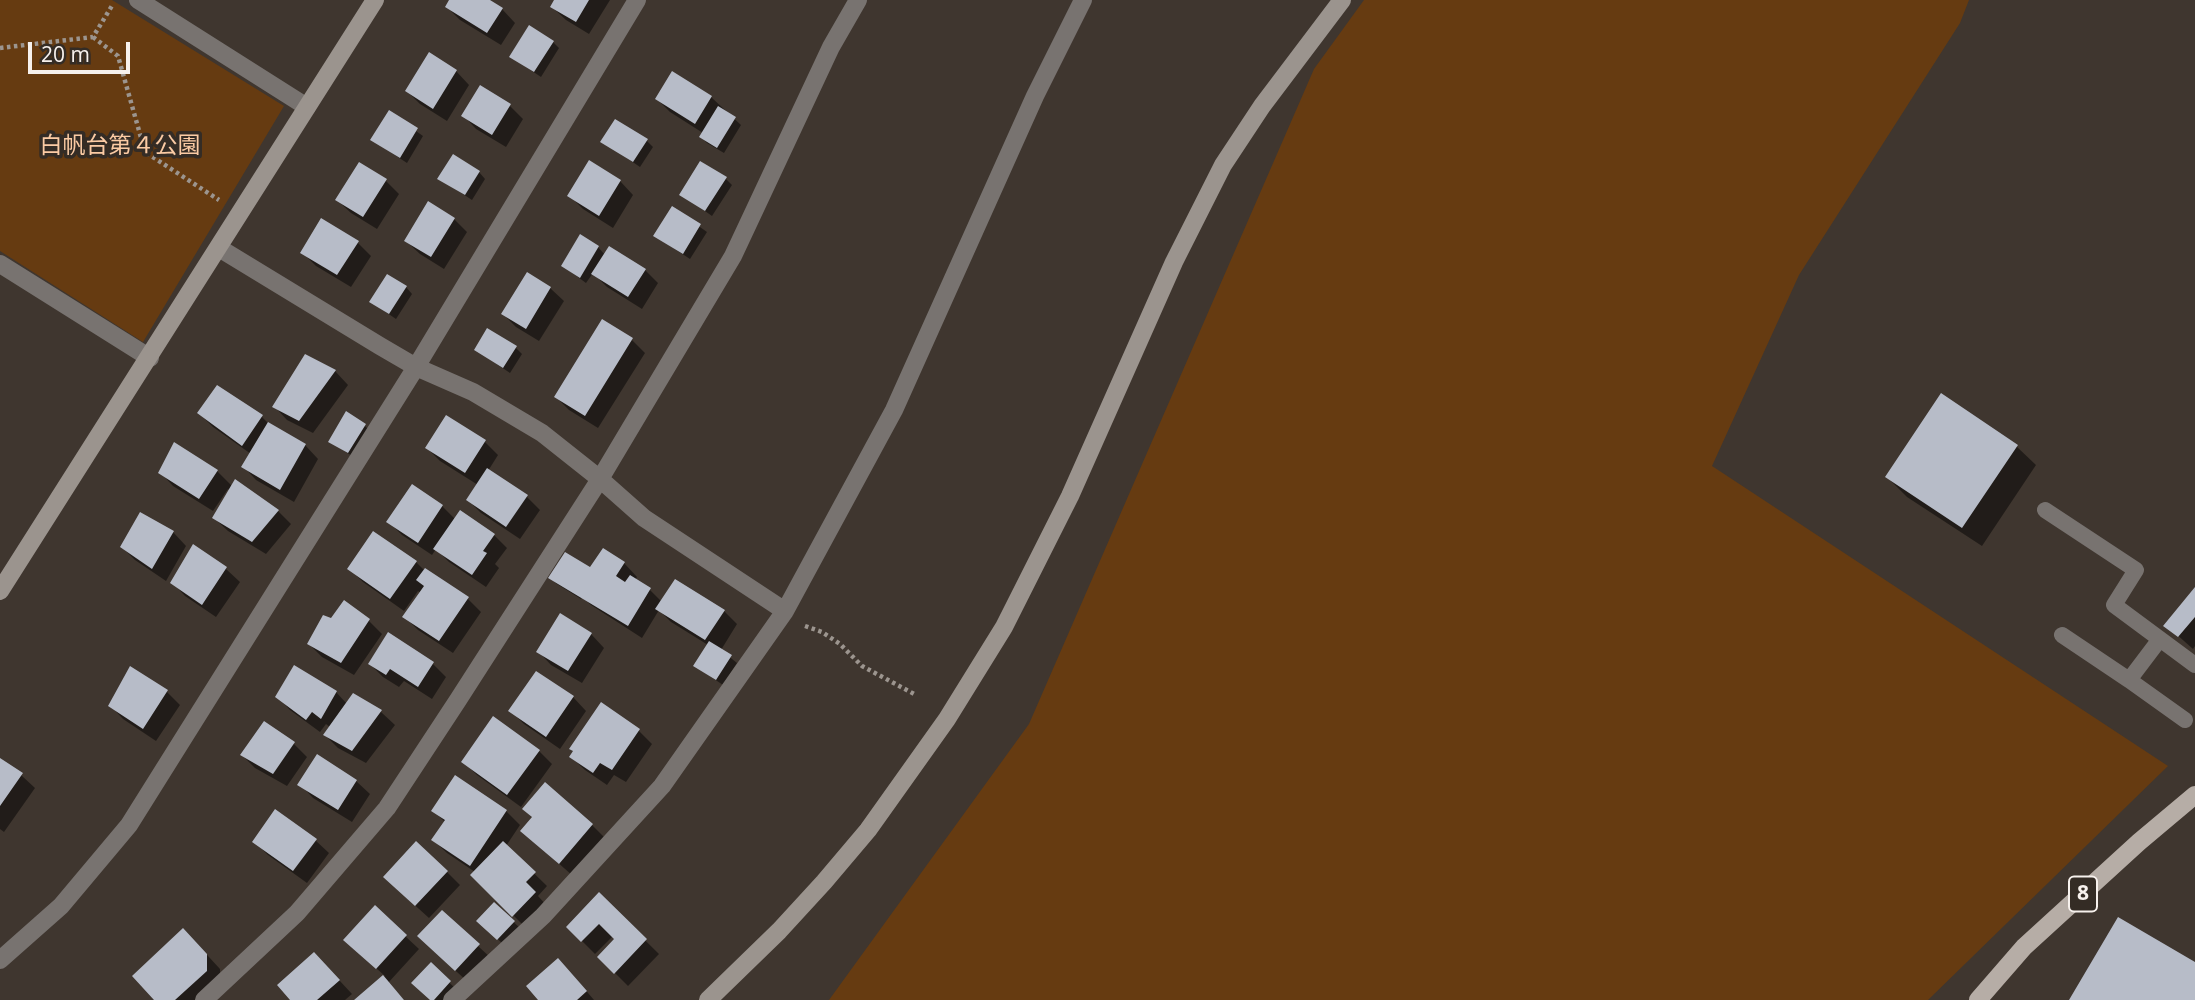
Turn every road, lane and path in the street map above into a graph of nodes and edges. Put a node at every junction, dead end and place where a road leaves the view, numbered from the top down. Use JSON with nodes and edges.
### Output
{"nodes":[{"id":1,"x":116,"y":0,"type":"edge"},
{"id":2,"x":138,"y":0,"type":"edge"},
{"id":3,"x":375,"y":0,"type":"edge"},
{"id":4,"x":636,"y":0,"type":"edge"},
{"id":5,"x":858,"y":0,"type":"edge"},
{"id":6,"x":1083,"y":0,"type":"edge"},
{"id":7,"x":1342,"y":0,"type":"edge"},
{"id":8,"x":93,"y":37,"type":"junction"},
{"id":9,"x":0,"y":48,"type":"edge"},
{"id":10,"x":307,"y":107,"type":"junction"},
{"id":11,"x":241,"y":214,"type":"junction"},
{"id":12,"x":219,"y":248,"type":"junction"},
{"id":13,"x":0,"y":264,"type":"edge"},
{"id":14,"x":150,"y":358,"type":"junction"},
{"id":15,"x":416,"y":367,"type":"junction"},
{"id":16,"x":600,"y":479,"type":"junction"},
{"id":17,"x":2045,"y":510,"type":"dead end"},
{"id":18,"x":0,"y":591,"type":"edge"},
{"id":19,"x":785,"y":611,"type":"junction"},
{"id":20,"x":2062,"y":635,"type":"dead end"},
{"id":21,"x":2160,"y":639,"type":"junction"},
{"id":22,"x":2195,"y":665,"type":"edge"},
{"id":23,"x":2129,"y":680,"type":"junction"},
{"id":24,"x":916,"y":695,"type":"dead end"},
{"id":25,"x":2185,"y":720,"type":"dead end"},
{"id":26,"x":2195,"y":795,"type":"edge"},
{"id":27,"x":0,"y":960,"type":"edge"},
{"id":28,"x":204,"y":1000,"type":"edge"},
{"id":29,"x":452,"y":1000,"type":"edge"},
{"id":30,"x":708,"y":1000,"type":"edge"},
{"id":31,"x":1978,"y":1000,"type":"edge"}],
"edges":[{"from":1,"to":8,"type":"path"},
{"from":2,"to":10,"type":"street"},
{"from":3,"to":10,"type":"street"},
{"from":4,"to":15,"type":"street"},
{"from":5,"to":16,"type":"street"},
{"from":6,"to":19,"type":"street"},
{"from":7,"to":30,"type":"street"},
{"from":8,"to":9,"type":"path"},
{"from":8,"to":11,"type":"path"},
{"from":10,"to":11,"type":"street"},
{"from":11,"to":12,"type":"street"},
{"from":12,"to":14,"type":"street"},
{"from":12,"to":15,"type":"street"},
{"from":13,"to":14,"type":"street"},
{"from":14,"to":18,"type":"street"},
{"from":15,"to":16,"type":"street"},
{"from":15,"to":27,"type":"street"},
{"from":16,"to":19,"type":"street"},
{"from":16,"to":28,"type":"street"},
{"from":17,"to":21,"type":"lane"},
{"from":19,"to":24,"type":"path"},
{"from":19,"to":29,"type":"street"},
{"from":20,"to":23,"type":"lane"},
{"from":21,"to":22,"type":"lane"},
{"from":21,"to":23,"type":"lane"},
{"from":23,"to":25,"type":"lane"},
{"from":26,"to":31,"type":"main road","number":"8"}]}
